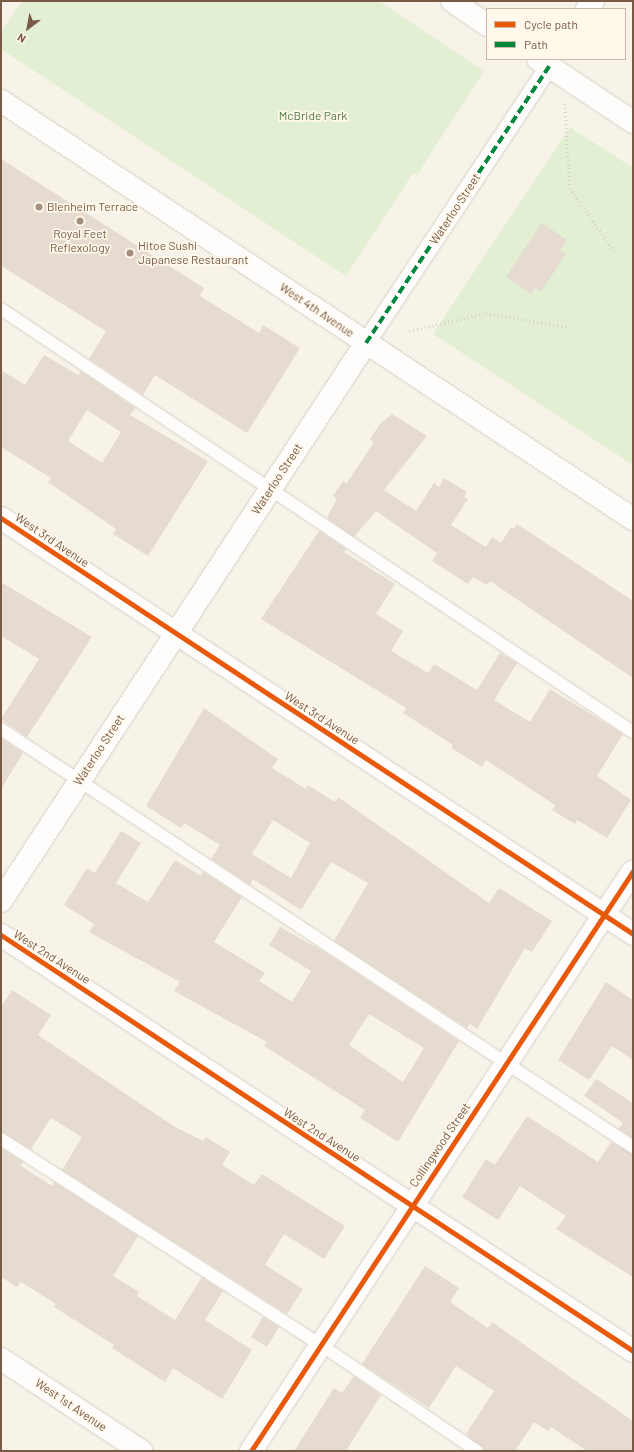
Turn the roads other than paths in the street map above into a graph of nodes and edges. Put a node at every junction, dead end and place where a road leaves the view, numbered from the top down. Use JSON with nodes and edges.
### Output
{"nodes":[{"id":1,"x":452,"y":1,"type":"edge"},
{"id":2,"x":486,"y":24,"type":"edge"},
{"id":3,"x":547,"y":61,"type":"edge"},
{"id":4,"x":1,"y":101,"type":"edge"},
{"id":5,"x":633,"y":122,"type":"edge"},
{"id":6,"x":1,"y":309,"type":"edge"},
{"id":7,"x":366,"y":343,"type":"junction"},
{"id":8,"x":271,"y":488,"type":"junction"},
{"id":9,"x":1,"y":518,"type":"edge"},
{"id":10,"x":633,"y":519,"type":"edge"},
{"id":11,"x":176,"y":634,"type":"junction"},
{"id":12,"x":1,"y":729,"type":"edge"},
{"id":13,"x":633,"y":732,"type":"edge"},
{"id":14,"x":79,"y":782,"type":"junction"},
{"id":15,"x":633,"y":871,"type":"edge"},
{"id":16,"x":1,"y":901,"type":"edge"},
{"id":17,"x":604,"y":915,"type":"junction"},
{"id":18,"x":633,"y":934,"type":"edge"},
{"id":19,"x":1,"y":935,"type":"edge"},
{"id":20,"x":506,"y":1065,"type":"junction"},
{"id":21,"x":1,"y":1139,"type":"edge"},
{"id":22,"x":633,"y":1147,"type":"edge"},
{"id":23,"x":412,"y":1205,"type":"junction"},
{"id":24,"x":321,"y":1345,"type":"junction"},
{"id":25,"x":633,"y":1351,"type":"edge"},
{"id":26,"x":1,"y":1359,"type":"edge"},
{"id":27,"x":140,"y":1451,"type":"edge"},
{"id":28,"x":251,"y":1451,"type":"edge"},
{"id":29,"x":477,"y":1451,"type":"edge"}],
"edges":[{"from":1,"to":2,"type":"street"},
{"from":3,"to":5,"type":"street"},
{"from":3,"to":7,"type":"street","name":"Waterloo Street"},
{"from":4,"to":7,"type":"street","name":"West 4th Avenue"},
{"from":6,"to":8,"type":"lane"},
{"from":7,"to":8,"type":"street","name":"Waterloo Street"},
{"from":7,"to":10,"type":"street","name":"West 4th Avenue"},
{"from":8,"to":11,"type":"street","name":"Waterloo Street"},
{"from":8,"to":13,"type":"lane"},
{"from":9,"to":11,"type":"street","name":"West 3rd Avenue"},
{"from":11,"to":14,"type":"street","name":"Waterloo Street"},
{"from":11,"to":17,"type":"street","name":"West 3rd Avenue"},
{"from":12,"to":14,"type":"lane"},
{"from":14,"to":16,"type":"street","name":"Waterloo Street"},
{"from":14,"to":20,"type":"lane"},
{"from":15,"to":17,"type":"street","name":"Collingwood Street"},
{"from":17,"to":18,"type":"street","name":"West 3rd Avenue"},
{"from":17,"to":20,"type":"street","name":"Collingwood Street"},
{"from":19,"to":23,"type":"street","name":"West 2nd Avenue"},
{"from":20,"to":22,"type":"lane"},
{"from":20,"to":23,"type":"street","name":"Collingwood Street"},
{"from":21,"to":24,"type":"lane"},
{"from":23,"to":24,"type":"street","name":"Collingwood Street"},
{"from":23,"to":25,"type":"street","name":"West 2nd Avenue"},
{"from":24,"to":28,"type":"street","name":"Collingwood Street"},
{"from":24,"to":29,"type":"lane"},
{"from":26,"to":27,"type":"street","name":"West 1st Avenue"}]}
